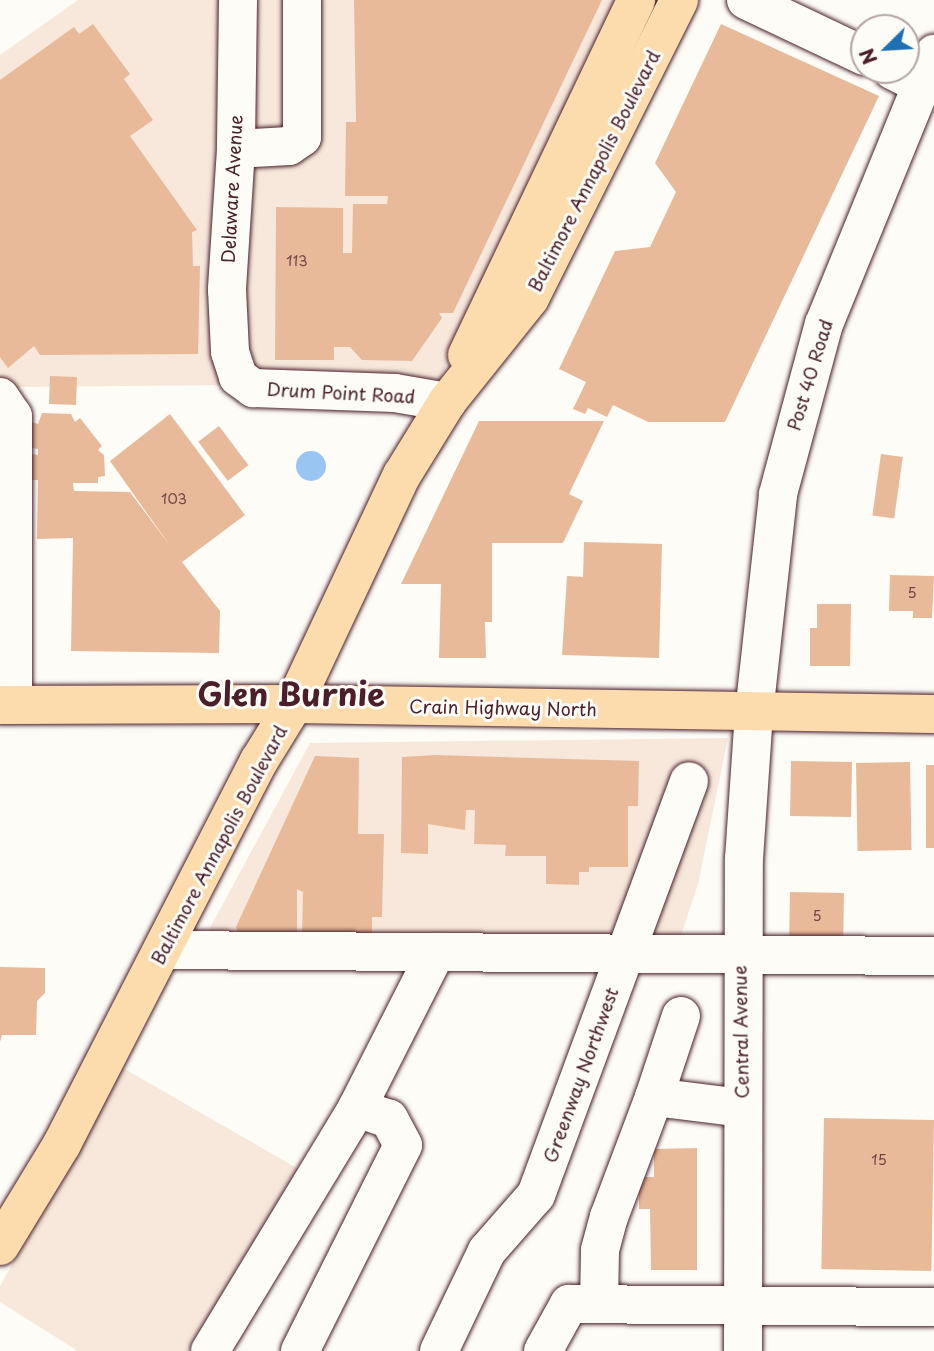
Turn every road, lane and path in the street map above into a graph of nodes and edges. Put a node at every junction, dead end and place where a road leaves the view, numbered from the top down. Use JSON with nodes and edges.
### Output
{"nodes":[{"id":1,"x":238,"y":0,"type":"edge"},
{"id":2,"x":302,"y":0,"type":"edge"},
{"id":3,"x":636,"y":0,"type":"edge"},
{"id":4,"x":679,"y":0,"type":"edge"},
{"id":5,"x":746,"y":0,"type":"edge"},
{"id":6,"x":850,"y":49,"type":"edge"},
{"id":7,"x":910,"y":84,"type":"edge"},
{"id":8,"x":236,"y":149,"type":"junction"},
{"id":9,"x":238,"y":377,"type":"joint"},
{"id":10,"x":0,"y":397,"type":"edge"},
{"id":11,"x":447,"y":402,"type":"junction"},
{"id":12,"x":6,"y":439,"type":"edge"},
{"id":13,"x":7,"y":628,"type":"edge"},
{"id":14,"x":294,"y":704,"type":"junction"},
{"id":15,"x":7,"y":705,"type":"edge"},
{"id":16,"x":754,"y":713,"type":"junction"},
{"id":17,"x":934,"y":714,"type":"edge"},
{"id":18,"x":689,"y":781,"type":"dead end"},
{"id":19,"x":164,"y":950,"type":"junction"},
{"id":20,"x":435,"y":954,"type":"junction"},
{"id":21,"x":625,"y":955,"type":"junction"},
{"id":22,"x":741,"y":956,"type":"junction"},
{"id":23,"x":934,"y":956,"type":"edge"},
{"id":24,"x":681,"y":1016,"type":"dead end"},
{"id":25,"x":654,"y":1097,"type":"junction"},
{"id":26,"x":356,"y":1108,"type":"junction"},
{"id":27,"x":742,"y":1108,"type":"junction"},
{"id":28,"x":0,"y":1246,"type":"edge"},
{"id":29,"x":584,"y":1304,"type":"junction"},
{"id":30,"x":744,"y":1305,"type":"junction"},
{"id":31,"x":934,"y":1307,"type":"edge"},
{"id":32,"x":210,"y":1351,"type":"edge"},
{"id":33,"x":300,"y":1351,"type":"edge"},
{"id":34,"x":439,"y":1351,"type":"edge"},
{"id":35,"x":543,"y":1351,"type":"edge"},
{"id":36,"x":743,"y":1351,"type":"edge"}],
"edges":[{"from":1,"to":8,"type":"street","name":"Delaware Avenue"},
{"from":2,"to":8,"type":"street"},
{"from":3,"to":11,"type":"main road","name":"Baltimore Annapolis Boulevard"},
{"from":4,"to":11,"type":"main road","name":"Baltimore Annapolis Boulevard"},
{"from":5,"to":6,"type":"street"},
{"from":7,"to":16,"type":"street","name":"Post 40 Road"},
{"from":8,"to":9,"type":"street","name":"Delaware Avenue"},
{"from":9,"to":11,"type":"street","name":"Drum Point Road"},
{"from":10,"to":12,"type":"street"},
{"from":11,"to":14,"type":"main road","name":"Baltimore Annapolis Boulevard"},
{"from":12,"to":13,"type":"street"},
{"from":13,"to":15,"type":"street"},
{"from":14,"to":15,"type":"main road","name":"Crain Highway North"},
{"from":14,"to":16,"type":"main road","name":"Crain Highway North"},
{"from":14,"to":19,"type":"main road","name":"Baltimore Annapolis Boulevard"},
{"from":16,"to":17,"type":"main road","name":"Crain Highway North"},
{"from":16,"to":22,"type":"street","name":"Central Avenue"},
{"from":18,"to":21,"type":"street","name":"Greenway Northwest"},
{"from":19,"to":20,"type":"street"},
{"from":19,"to":28,"type":"main road","name":"Baltimore Annapolis Boulevard"},
{"from":20,"to":21,"type":"street"},
{"from":20,"to":26,"type":"street"},
{"from":21,"to":22,"type":"street"},
{"from":21,"to":34,"type":"street","name":"Greenway Northwest"},
{"from":22,"to":23,"type":"street"},
{"from":22,"to":27,"type":"street","name":"Central Avenue"},
{"from":24,"to":25,"type":"street"},
{"from":25,"to":27,"type":"street"},
{"from":25,"to":29,"type":"street"},
{"from":26,"to":32,"type":"street"},
{"from":26,"to":33,"type":"street"},
{"from":27,"to":30,"type":"street","name":"Central Avenue"},
{"from":29,"to":30,"type":"street"},
{"from":29,"to":35,"type":"street"},
{"from":30,"to":31,"type":"street"},
{"from":30,"to":36,"type":"street","name":"Central Avenue"}]}
